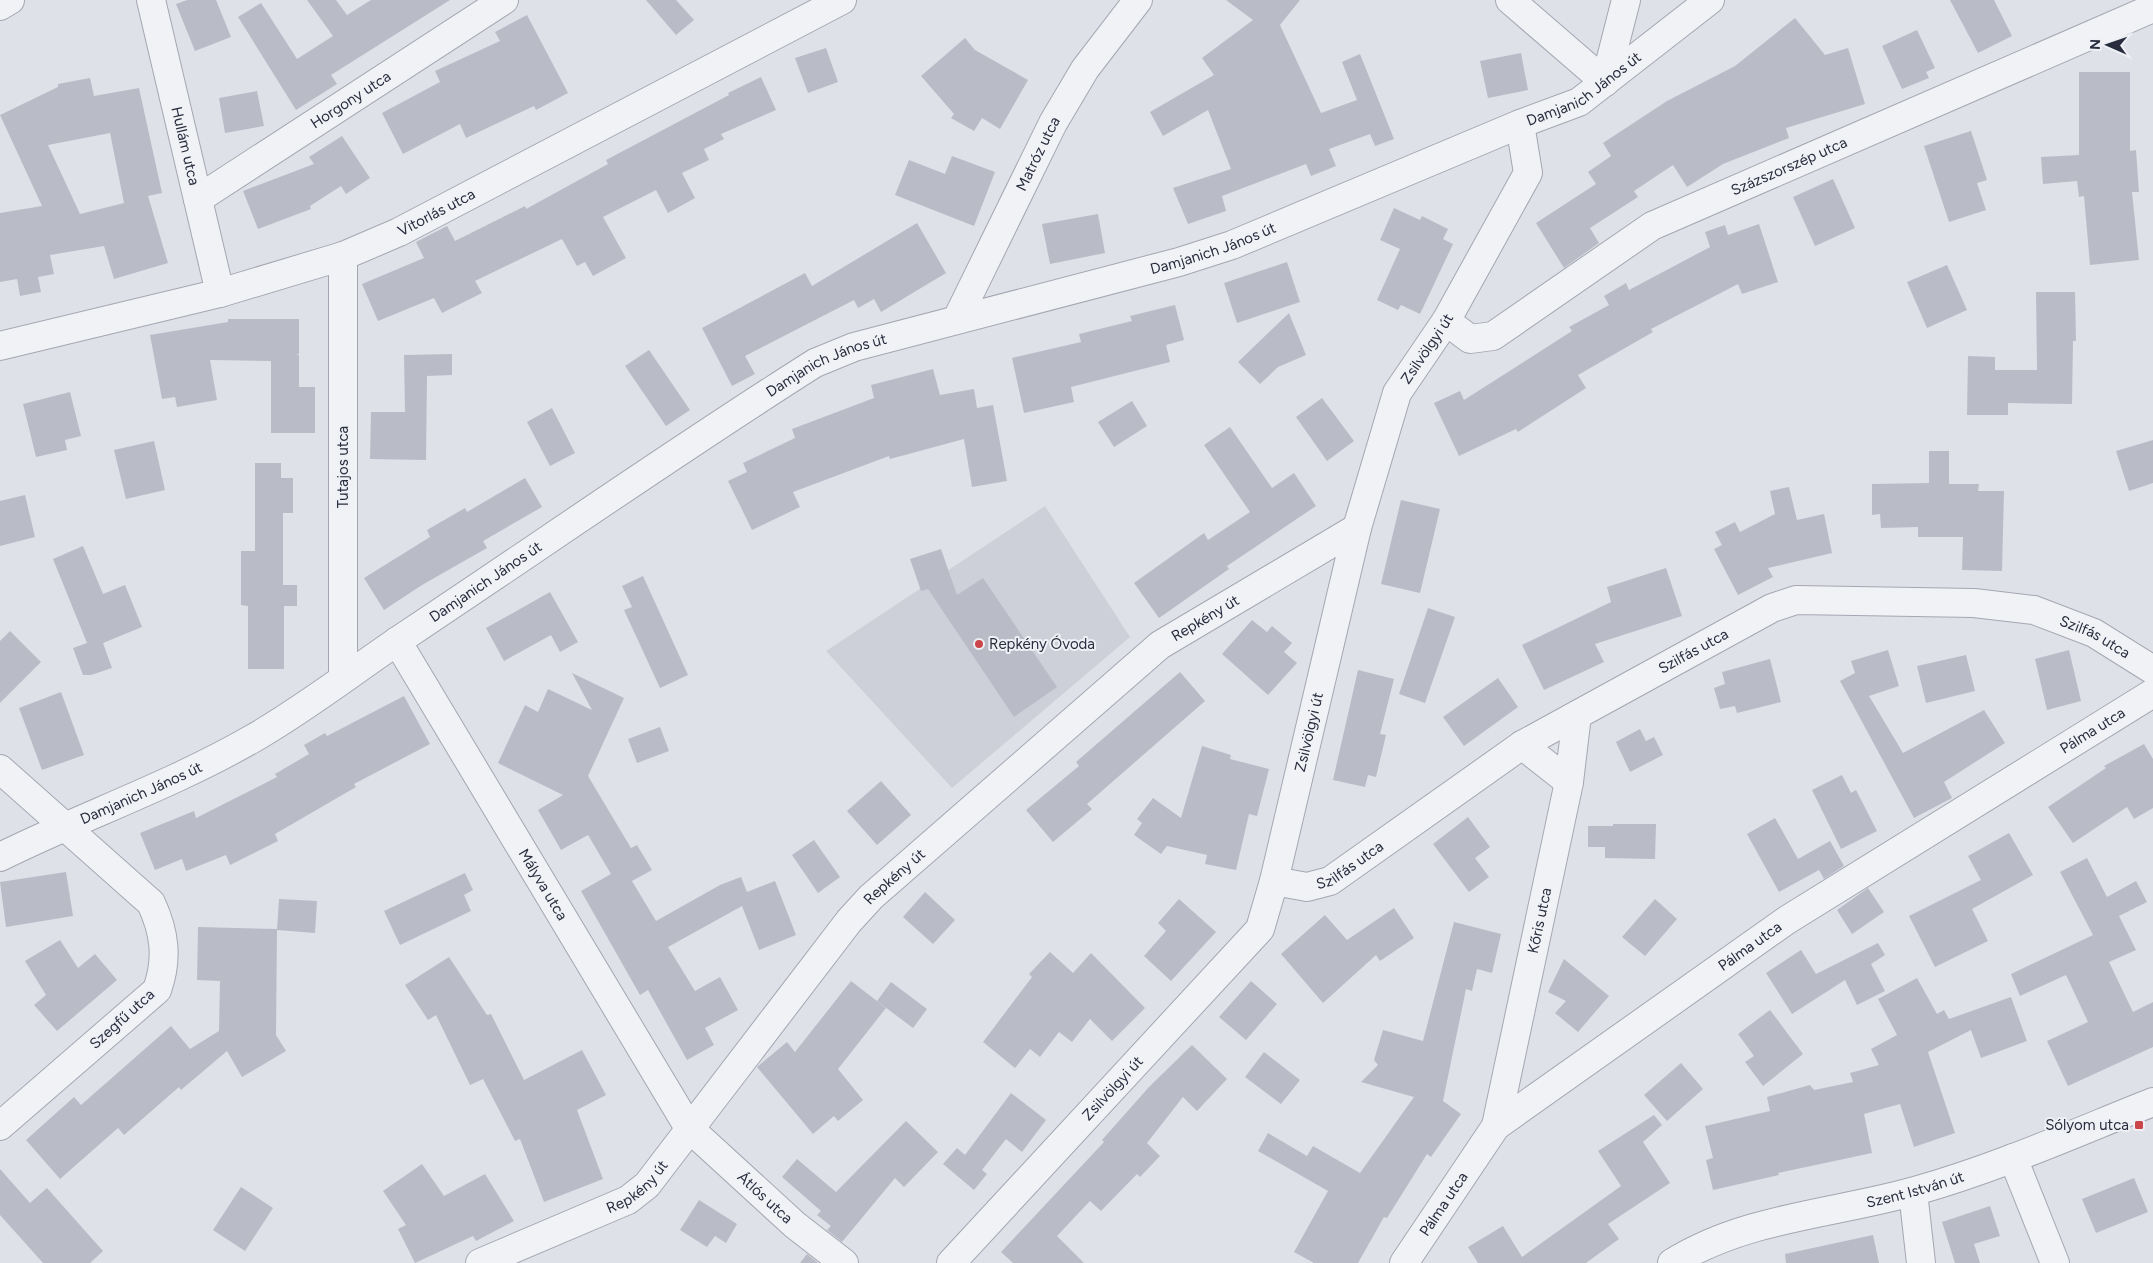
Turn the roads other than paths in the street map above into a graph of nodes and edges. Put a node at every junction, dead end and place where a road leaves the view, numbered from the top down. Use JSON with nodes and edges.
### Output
{"nodes":[{"id":1,"x":10,"y":0,"type":"edge"},
{"id":2,"x":151,"y":0,"type":"edge"},
{"id":3,"x":504,"y":0,"type":"edge"},
{"id":4,"x":842,"y":0,"type":"edge"},
{"id":5,"x":1138,"y":0,"type":"edge"},
{"id":6,"x":1510,"y":0,"type":"edge"},
{"id":7,"x":1626,"y":0,"type":"edge"},
{"id":8,"x":1710,"y":0,"type":"edge"},
{"id":9,"x":0,"y":6,"type":"edge"},
{"id":10,"x":2153,"y":8,"type":"edge"},
{"id":11,"x":1604,"y":82,"type":"junction"},
{"id":12,"x":1520,"y":124,"type":"junction"},
{"id":13,"x":198,"y":199,"type":"junction"},
{"id":14,"x":342,"y":256,"type":"junction"},
{"id":15,"x":220,"y":293,"type":"junction"},
{"id":16,"x":957,"y":319,"type":"junction"},
{"id":17,"x":1446,"y":322,"type":"junction"},
{"id":18,"x":0,"y":346,"type":"edge"},
{"id":19,"x":1357,"y":528,"type":"junction"},
{"id":20,"x":397,"y":641,"type":"junction"},
{"id":21,"x":2153,"y":670,"type":"edge"},
{"id":22,"x":343,"y":678,"type":"junction"},
{"id":23,"x":2153,"y":693,"type":"edge"},
{"id":24,"x":1577,"y":715,"type":"junction"},
{"id":25,"x":1522,"y":745,"type":"junction"},
{"id":26,"x":0,"y":769,"type":"edge"},
{"id":27,"x":1569,"y":782,"type":"junction"},
{"id":28,"x":62,"y":826,"type":"junction"},
{"id":29,"x":0,"y":858,"type":"edge"},
{"id":30,"x":1274,"y":881,"type":"junction"},
{"id":31,"x":2153,"y":1102,"type":"edge"},
{"id":32,"x":0,"y":1126,"type":"edge"},
{"id":33,"x":1496,"y":1126,"type":"junction"},
{"id":34,"x":689,"y":1128,"type":"junction"},
{"id":35,"x":2013,"y":1158,"type":"junction"},
{"id":36,"x":1913,"y":1192,"type":"junction"},
{"id":37,"x":480,"y":1263,"type":"edge"},
{"id":38,"x":844,"y":1263,"type":"edge"},
{"id":39,"x":951,"y":1263,"type":"edge"},
{"id":40,"x":1404,"y":1263,"type":"edge"},
{"id":41,"x":1672,"y":1263,"type":"edge"},
{"id":42,"x":1921,"y":1263,"type":"edge"},
{"id":43,"x":2055,"y":1263,"type":"edge"}],
"edges":[{"from":1,"to":9,"type":"street"},
{"from":2,"to":13,"type":"street","name":"Hullám utca"},
{"from":3,"to":13,"type":"street","name":"Horgony utca"},
{"from":4,"to":14,"type":"street","name":"Vitorlás utca"},
{"from":5,"to":16,"type":"street","name":"Matróz utca"},
{"from":6,"to":11,"type":"street"},
{"from":7,"to":11,"type":"street"},
{"from":8,"to":11,"type":"street","name":"Damjanich János út"},
{"from":10,"to":17,"type":"street","name":"Százszorszép utca"},
{"from":11,"to":12,"type":"street","name":"Damjanich János út"},
{"from":12,"to":16,"type":"street","name":"Damjanich János út"},
{"from":12,"to":17,"type":"street","name":"Zsilvölgyi út"},
{"from":13,"to":15,"type":"street","name":"Hullám utca"},
{"from":14,"to":15,"type":"street","name":"Vitorlás utca"},
{"from":14,"to":22,"type":"street","name":"Tutajos utca"},
{"from":15,"to":18,"type":"street","name":"Vitorlás utca"},
{"from":16,"to":20,"type":"street","name":"Damjanich János út"},
{"from":17,"to":19,"type":"street","name":"Zsilvölgyi út"},
{"from":19,"to":30,"type":"street","name":"Zsilvölgyi út"},
{"from":19,"to":34,"type":"street","name":"Repkény út"},
{"from":20,"to":22,"type":"street","name":"Damjanich János út"},
{"from":20,"to":34,"type":"street","name":"Mályva utca"},
{"from":21,"to":24,"type":"street","name":"Szilfás utca"},
{"from":22,"to":28,"type":"street","name":"Damjanich János út"},
{"from":23,"to":33,"type":"street","name":"Pálma utca"},
{"from":24,"to":25,"type":"street","name":"Szilfás utca"},
{"from":24,"to":27,"type":"street","name":"Kőris utca"},
{"from":25,"to":27,"type":"street"},
{"from":25,"to":30,"type":"street","name":"Szilfás utca"},
{"from":26,"to":28,"type":"street","name":"Szegfű utca"},
{"from":27,"to":33,"type":"street","name":"Kőris utca"},
{"from":28,"to":29,"type":"street","name":"Damjanich János út"},
{"from":28,"to":32,"type":"street","name":"Szegfű utca"},
{"from":30,"to":39,"type":"street","name":"Zsilvölgyi út"},
{"from":31,"to":35,"type":"street","name":"Szent István út"},
{"from":33,"to":40,"type":"street","name":"Pálma utca"},
{"from":34,"to":37,"type":"street","name":"Repkény út"},
{"from":34,"to":38,"type":"street","name":"Átlós utca"},
{"from":35,"to":36,"type":"street","name":"Szent István út"},
{"from":35,"to":43,"type":"street"},
{"from":36,"to":41,"type":"street","name":"Szent István út"},
{"from":36,"to":42,"type":"street"}]}
